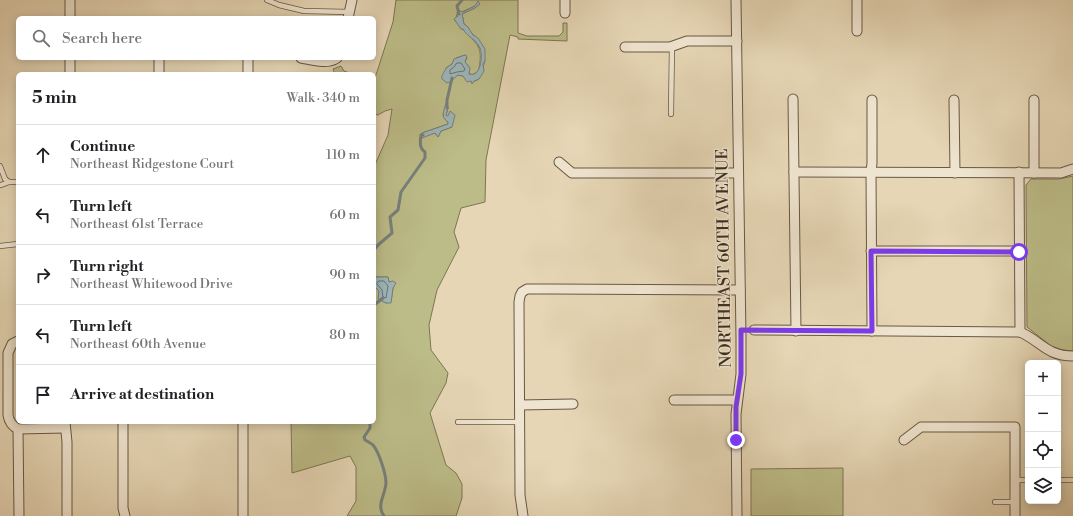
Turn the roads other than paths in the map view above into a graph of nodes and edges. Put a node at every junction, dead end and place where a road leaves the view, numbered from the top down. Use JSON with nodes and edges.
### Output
{"nodes":[{"id":1,"x":70,"y":0,"type":"edge"},
{"id":2,"x":267,"y":0,"type":"edge"},
{"id":3,"x":352,"y":0,"type":"edge"},
{"id":4,"x":565,"y":0,"type":"edge"},
{"id":5,"x":736,"y":0,"type":"edge"},
{"id":6,"x":857,"y":0,"type":"edge"},
{"id":7,"x":565,"y":13,"type":"dead end"},
{"id":8,"x":349,"y":15,"type":"edge"},
{"id":9,"x":70,"y":16,"type":"edge"},
{"id":10,"x":857,"y":31,"type":"dead end"},
{"id":11,"x":737,"y":41,"type":"junction"},
{"id":12,"x":672,"y":45,"type":"junction"},
{"id":13,"x":625,"y":46,"type":"dead end"},
{"id":14,"x":70,"y":60,"type":"edge"},
{"id":15,"x":159,"y":60,"type":"edge"},
{"id":16,"x":248,"y":60,"type":"edge"},
{"id":17,"x":314,"y":60,"type":"edge"},
{"id":18,"x":334,"y":60,"type":"edge"},
{"id":19,"x":70,"y":72,"type":"edge"},
{"id":20,"x":159,"y":72,"type":"edge"},
{"id":21,"x":248,"y":72,"type":"edge"},
{"id":22,"x":793,"y":99,"type":"dead end"},
{"id":23,"x":872,"y":100,"type":"dead end"},
{"id":24,"x":954,"y":100,"type":"dead end"},
{"id":25,"x":1034,"y":100,"type":"dead end"},
{"id":26,"x":671,"y":114,"type":"dead end"},
{"id":27,"x":559,"y":162,"type":"dead end"},
{"id":28,"x":0,"y":166,"type":"edge"},
{"id":29,"x":1073,"y":169,"type":"edge"},
{"id":30,"x":794,"y":172,"type":"junction"},
{"id":31,"x":871,"y":172,"type":"junction"},
{"id":32,"x":1019,"y":172,"type":"junction"},
{"id":33,"x":955,"y":173,"type":"junction"},
{"id":34,"x":1034,"y":173,"type":"junction"},
{"id":35,"x":738,"y":174,"type":"junction"},
{"id":36,"x":9,"y":182,"type":"junction"},
{"id":37,"x":16,"y":182,"type":"edge"},
{"id":38,"x":1,"y":185,"type":"dead end"},
{"id":39,"x":16,"y":244,"type":"edge"},
{"id":40,"x":0,"y":246,"type":"edge"},
{"id":41,"x":871,"y":251,"type":"junction"},
{"id":42,"x":1019,"y":252,"type":"junction"},
{"id":43,"x":740,"y":290,"type":"junction"},
{"id":44,"x":741,"y":330,"type":"junction"},
{"id":45,"x":754,"y":330,"type":"joint"},
{"id":46,"x":796,"y":330,"type":"junction"},
{"id":47,"x":872,"y":331,"type":"junction"},
{"id":48,"x":1020,"y":332,"type":"junction"},
{"id":49,"x":16,"y":342,"type":"edge"},
{"id":50,"x":1073,"y":356,"type":"edge"},
{"id":51,"x":674,"y":400,"type":"dead end"},
{"id":52,"x":737,"y":400,"type":"junction"},
{"id":53,"x":573,"y":404,"type":"dead end"},
{"id":54,"x":520,"y":405,"type":"junction"},
{"id":55,"x":458,"y":422,"type":"dead end"},
{"id":56,"x":520,"y":422,"type":"junction"},
{"id":57,"x":122,"y":424,"type":"edge"},
{"id":58,"x":243,"y":424,"type":"edge"},
{"id":59,"x":65,"y":425,"type":"edge"},
{"id":60,"x":18,"y":429,"type":"junction"},
{"id":61,"x":904,"y":440,"type":"dead end"},
{"id":62,"x":1015,"y":480,"type":"junction"},
{"id":63,"x":1025,"y":480,"type":"edge"},
{"id":64,"x":1061,"y":480,"type":"edge"},
{"id":65,"x":1073,"y":480,"type":"edge"},
{"id":66,"x":995,"y":502,"type":"dead end"},
{"id":67,"x":1015,"y":502,"type":"junction"},
{"id":68,"x":19,"y":516,"type":"edge"},
{"id":69,"x":67,"y":516,"type":"edge"},
{"id":70,"x":125,"y":516,"type":"edge"},
{"id":71,"x":243,"y":516,"type":"edge"},
{"id":72,"x":523,"y":516,"type":"edge"},
{"id":73,"x":737,"y":516,"type":"edge"},
{"id":74,"x":1015,"y":516,"type":"edge"}],
"edges":[{"from":1,"to":9,"type":"street"},
{"from":2,"to":8,"type":"lane"},
{"from":3,"to":8,"type":"street"},
{"from":4,"to":7,"type":"street"},
{"from":5,"to":11,"type":"street","name":"NORTHEAST 60TH AVENUE"},
{"from":6,"to":10,"type":"street"},
{"from":11,"to":12,"type":"street"},
{"from":11,"to":35,"type":"street","name":"NORTHEAST 60TH AVENUE"},
{"from":12,"to":13,"type":"street"},
{"from":12,"to":26,"type":"lane"},
{"from":14,"to":19,"type":"street"},
{"from":15,"to":20,"type":"street"},
{"from":16,"to":21,"type":"street"},
{"from":17,"to":18,"type":"street"},
{"from":22,"to":30,"type":"street"},
{"from":23,"to":31,"type":"street"},
{"from":24,"to":33,"type":"street"},
{"from":25,"to":34,"type":"street"},
{"from":27,"to":35,"type":"street"},
{"from":28,"to":36,"type":"lane"},
{"from":29,"to":34,"type":"street"},
{"from":30,"to":31,"type":"street"},
{"from":30,"to":46,"type":"street"},
{"from":31,"to":33,"type":"street"},
{"from":31,"to":41,"type":"street"},
{"from":32,"to":33,"type":"street"},
{"from":32,"to":34,"type":"street"},
{"from":32,"to":42,"type":"street"},
{"from":35,"to":43,"type":"street","name":"NORTHEAST 60TH AVENUE"},
{"from":36,"to":37,"type":"lane"},
{"from":36,"to":38,"type":"lane"},
{"from":39,"to":40,"type":"lane"},
{"from":41,"to":42,"type":"street"},
{"from":41,"to":47,"type":"street"},
{"from":42,"to":48,"type":"street"},
{"from":43,"to":44,"type":"street","name":"NORTHEAST 60TH AVENUE"},
{"from":43,"to":54,"type":"street"},
{"from":44,"to":45,"type":"lane"},
{"from":44,"to":52,"type":"street","name":"NORTHEAST 60TH AVENUE"},
{"from":45,"to":46,"type":"street"},
{"from":46,"to":47,"type":"street"},
{"from":47,"to":48,"type":"street"},
{"from":48,"to":50,"type":"street"},
{"from":49,"to":60,"type":"street"},
{"from":51,"to":52,"type":"street"},
{"from":52,"to":73,"type":"street","name":"NORTHEAST 60TH AVENUE"},
{"from":53,"to":54,"type":"street"},
{"from":54,"to":56,"type":"street"},
{"from":55,"to":56,"type":"lane"},
{"from":56,"to":72,"type":"street"},
{"from":57,"to":70,"type":"street"},
{"from":58,"to":71,"type":"street"},
{"from":59,"to":60,"type":"street"},
{"from":59,"to":69,"type":"street"},
{"from":60,"to":68,"type":"street"},
{"from":61,"to":62,"type":"street"},
{"from":62,"to":63,"type":"lane"},
{"from":62,"to":67,"type":"street"},
{"from":64,"to":65,"type":"lane"},
{"from":66,"to":67,"type":"lane"},
{"from":67,"to":74,"type":"street"}]}
